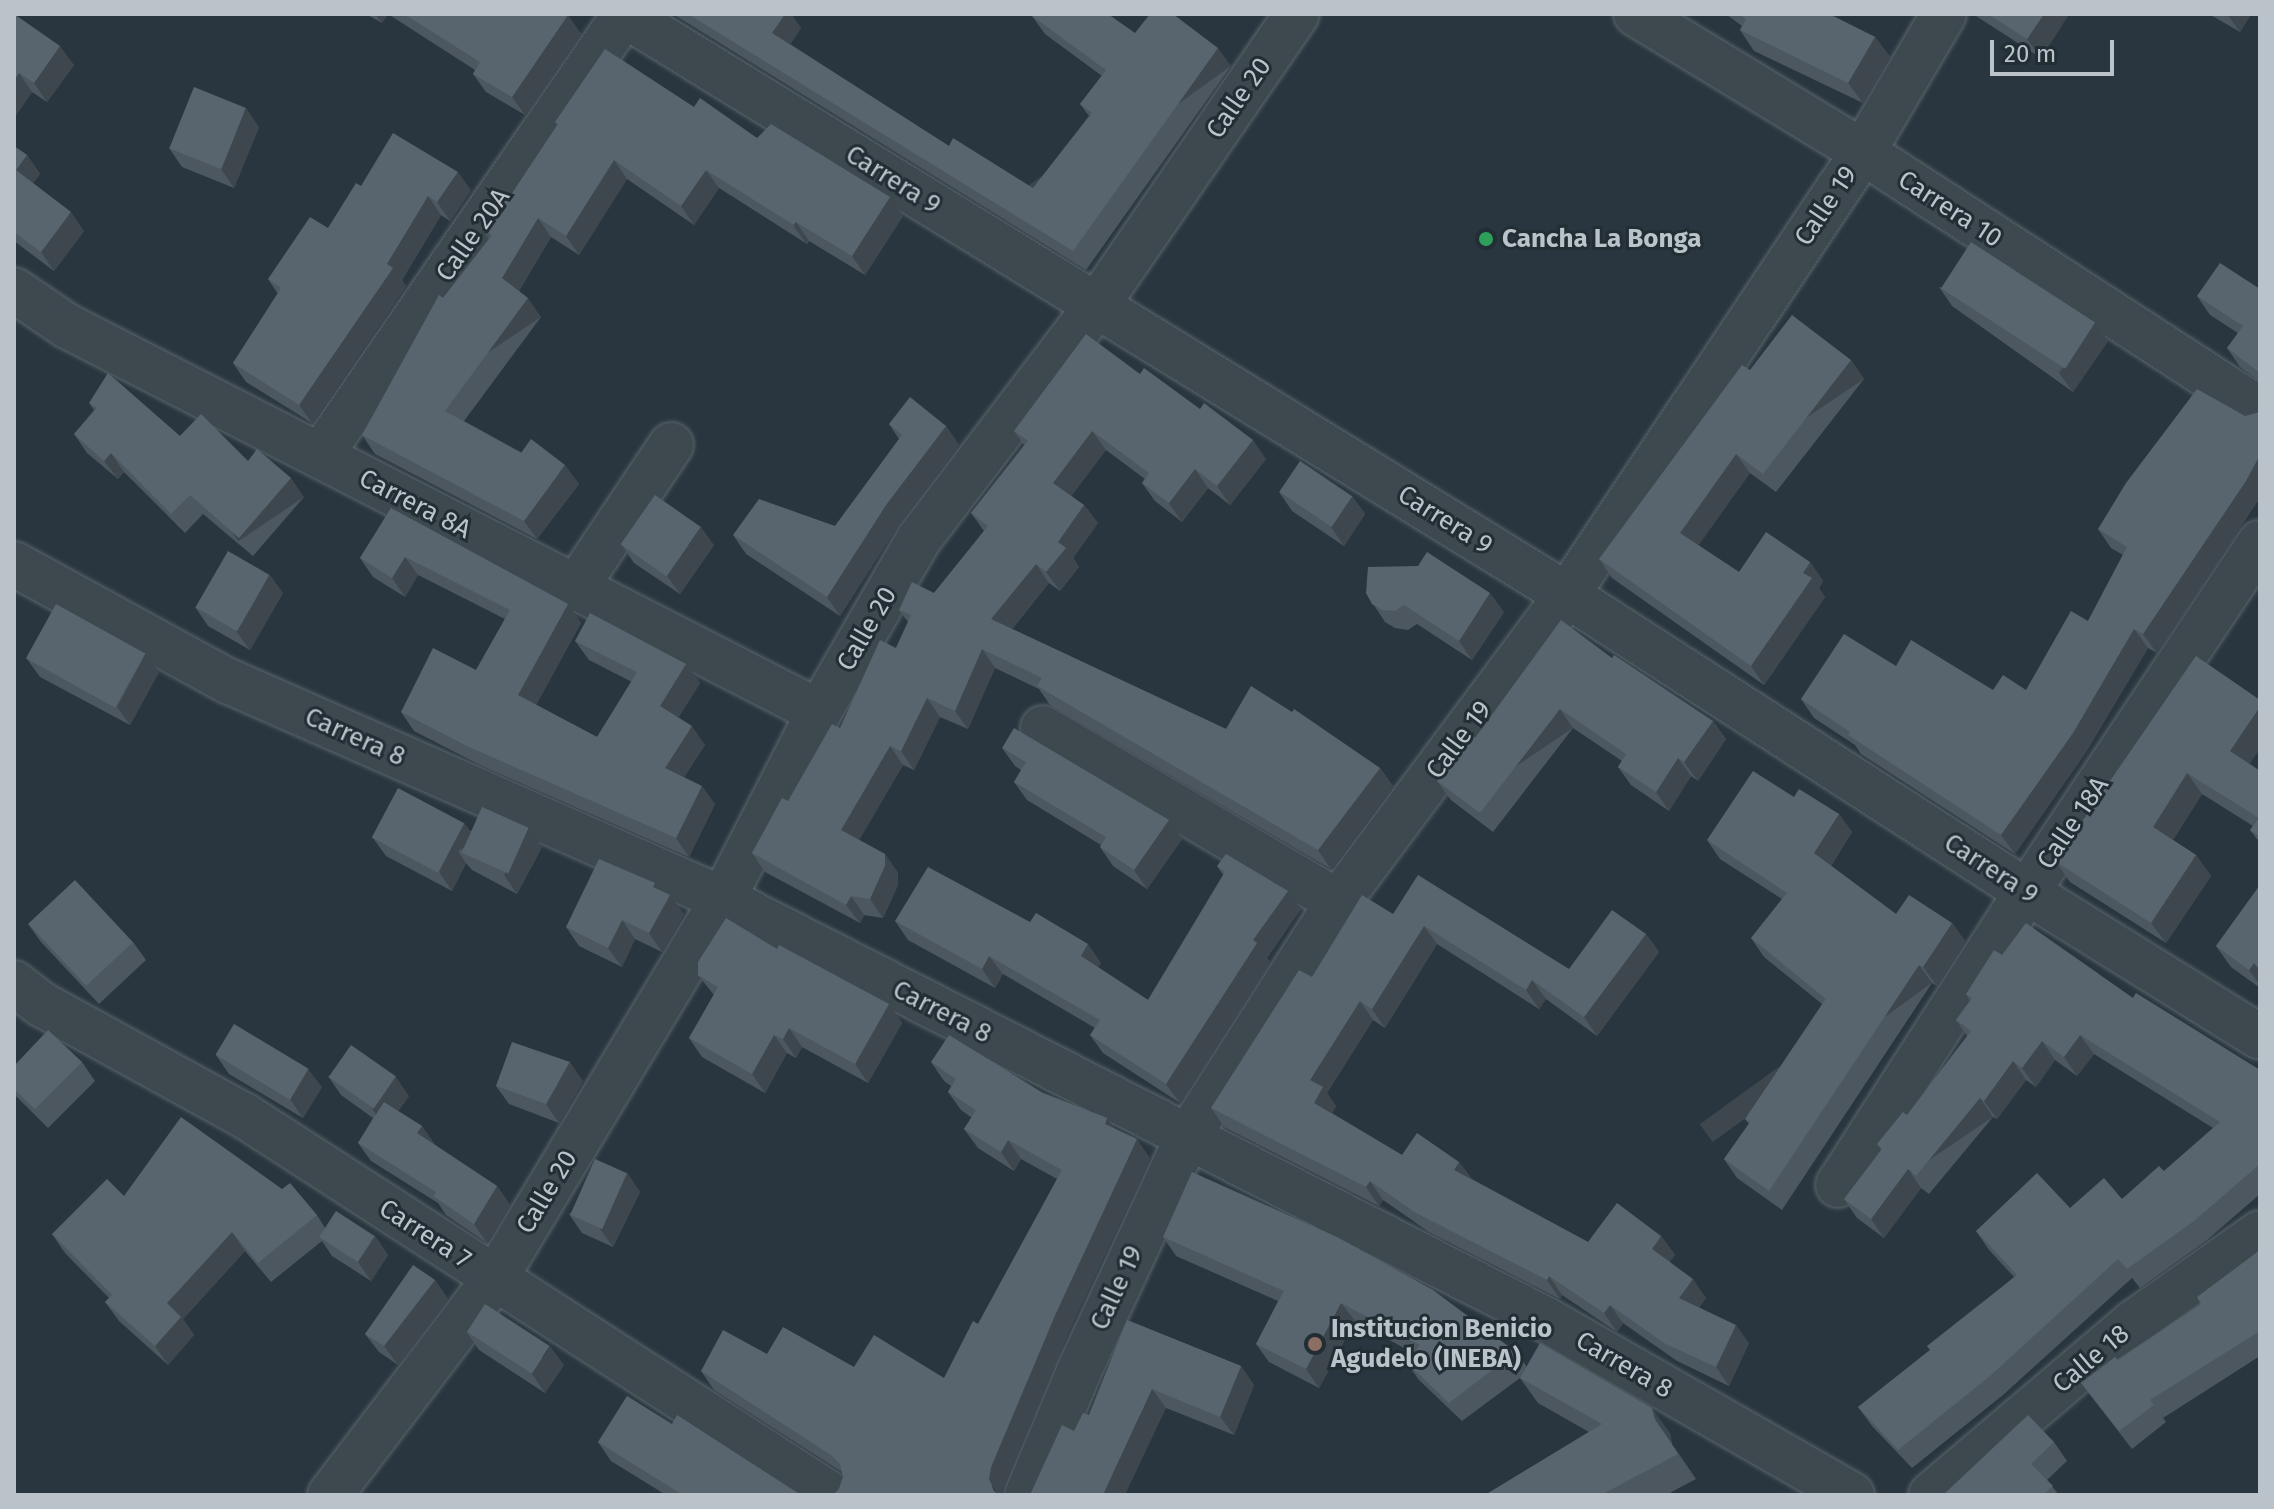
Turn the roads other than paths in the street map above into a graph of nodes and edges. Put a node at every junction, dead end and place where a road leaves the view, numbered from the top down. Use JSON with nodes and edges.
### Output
{"nodes":[{"id":1,"x":624,"y":14,"type":"edge"},
{"id":2,"x":1297,"y":14,"type":"edge"},
{"id":3,"x":1636,"y":14,"type":"edge"},
{"id":4,"x":1944,"y":14,"type":"edge"},
{"id":5,"x":1863,"y":152,"type":"junction"},
{"id":6,"x":14,"y":290,"type":"edge"},
{"id":7,"x":1097,"y":305,"type":"junction"},
{"id":8,"x":2260,"y":410,"type":"edge"},
{"id":9,"x":671,"y":445,"type":"dead end"},
{"id":10,"x":320,"y":456,"type":"junction"},
{"id":11,"x":2260,"y":543,"type":"edge"},
{"id":12,"x":14,"y":564,"type":"edge"},
{"id":13,"x":576,"y":587,"type":"junction"},
{"id":14,"x":1567,"y":595,"type":"junction"},
{"id":15,"x":819,"y":712,"type":"junction"},
{"id":16,"x":1043,"y":728,"type":"dead end"},
{"id":17,"x":2027,"y":892,"type":"junction"},
{"id":18,"x":723,"y":899,"type":"junction"},
{"id":19,"x":1338,"y":902,"type":"junction"},
{"id":20,"x":14,"y":983,"type":"edge"},
{"id":21,"x":2260,"y":1037,"type":"edge"},
{"id":22,"x":1187,"y":1138,"type":"junction"},
{"id":23,"x":1838,"y":1185,"type":"dead end"},
{"id":24,"x":2260,"y":1233,"type":"edge"},
{"id":25,"x":494,"y":1280,"type":"junction"},
{"id":26,"x":330,"y":1495,"type":"edge"},
{"id":27,"x":831,"y":1495,"type":"edge"},
{"id":28,"x":1027,"y":1495,"type":"edge"},
{"id":29,"x":1852,"y":1495,"type":"edge"},
{"id":30,"x":1931,"y":1495,"type":"edge"}],
"edges":[{"from":1,"to":7,"type":"street","name":"Carrera 9"},
{"from":1,"to":10,"type":"street","name":"Calle 20A"},
{"from":2,"to":7,"type":"street","name":"Calle 20"},
{"from":3,"to":5,"type":"street","name":"Carrera 10"},
{"from":4,"to":5,"type":"street","name":"Calle 19"},
{"from":5,"to":8,"type":"street","name":"Carrera 10"},
{"from":5,"to":14,"type":"street","name":"Calle 19"},
{"from":6,"to":10,"type":"street","name":"Carrera 8A"},
{"from":7,"to":14,"type":"street","name":"Carrera 9"},
{"from":7,"to":15,"type":"street","name":"Calle 20"},
{"from":9,"to":13,"type":"street"},
{"from":10,"to":13,"type":"street","name":"Carrera 8A"},
{"from":11,"to":17,"type":"street","name":"Calle 18A"},
{"from":12,"to":18,"type":"street","name":"Carrera 8"},
{"from":13,"to":15,"type":"street","name":"Carrera 8A"},
{"from":14,"to":17,"type":"street","name":"Carrera 9"},
{"from":14,"to":19,"type":"street","name":"Calle 19"},
{"from":15,"to":18,"type":"street","name":"Calle 20"},
{"from":16,"to":19,"type":"street"},
{"from":17,"to":21,"type":"street","name":"Carrera 9"},
{"from":17,"to":23,"type":"street","name":"Calle 18A"},
{"from":18,"to":22,"type":"street","name":"Carrera 8"},
{"from":18,"to":25,"type":"street","name":"Calle 20"},
{"from":19,"to":22,"type":"street","name":"Calle 19"},
{"from":20,"to":25,"type":"street","name":"Carrera 7"},
{"from":22,"to":28,"type":"street","name":"Calle 19"},
{"from":22,"to":29,"type":"street","name":"Carrera 8"},
{"from":24,"to":30,"type":"street","name":"Calle 18"},
{"from":25,"to":26,"type":"street","name":"Calle 20"},
{"from":25,"to":27,"type":"street","name":"Carrera 7"}]}
